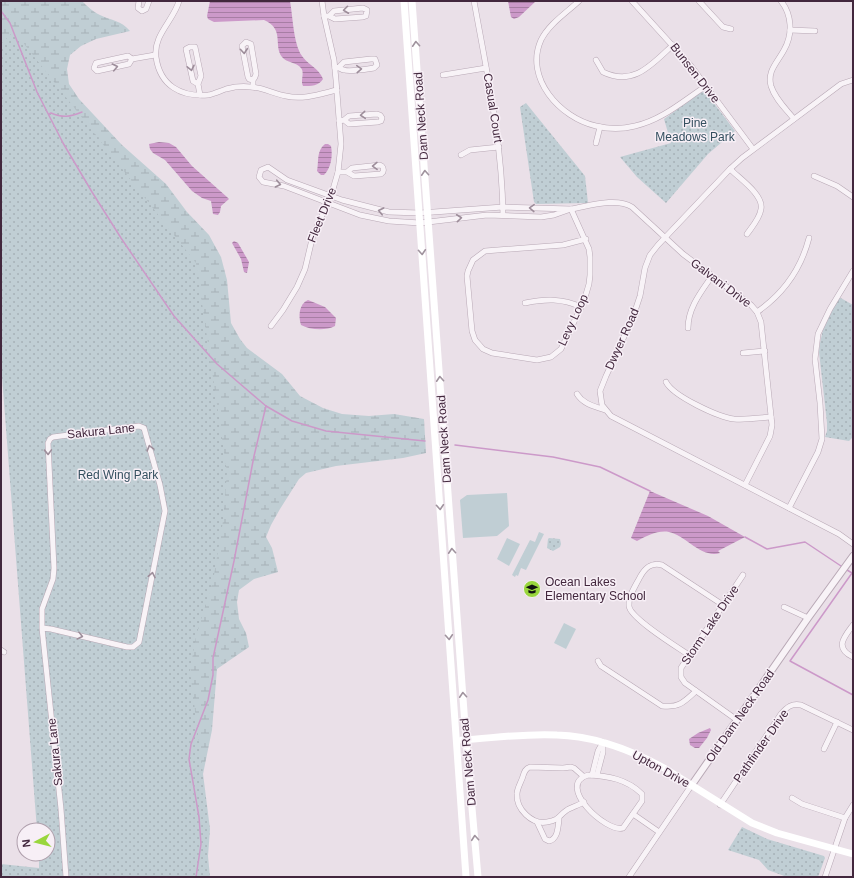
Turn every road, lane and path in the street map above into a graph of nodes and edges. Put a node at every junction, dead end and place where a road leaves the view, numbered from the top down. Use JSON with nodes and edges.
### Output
{"nodes":[{"id":1,"x":139,"y":1,"type":"edge"},
{"id":2,"x":149,"y":1,"type":"edge"},
{"id":3,"x":178,"y":1,"type":"edge"},
{"id":4,"x":322,"y":1,"type":"edge"},
{"id":5,"x":404,"y":1,"type":"edge"},
{"id":6,"x":412,"y":1,"type":"edge"},
{"id":7,"x":474,"y":1,"type":"edge"},
{"id":8,"x":579,"y":1,"type":"edge"},
{"id":9,"x":632,"y":1,"type":"edge"},
{"id":10,"x":700,"y":1,"type":"edge"},
{"id":11,"x":781,"y":1,"type":"edge"},
{"id":12,"x":326,"y":16,"type":"junction"},
{"id":13,"x":731,"y":29,"type":"dead end"},
{"id":14,"x":790,"y":30,"type":"junction"},
{"id":15,"x":814,"y":31,"type":"dead end"},
{"id":16,"x":674,"y":45,"type":"junction"},
{"id":17,"x":155,"y":54,"type":"junction"},
{"id":18,"x":132,"y":59,"type":"junction"},
{"id":19,"x":596,"y":60,"type":"dead end"},
{"id":20,"x":337,"y":67,"type":"junction"},
{"id":21,"x":486,"y":68,"type":"junction"},
{"id":22,"x":443,"y":75,"type":"dead end"},
{"id":23,"x":253,"y":80,"type":"junction"},
{"id":24,"x":853,"y":80,"type":"edge"},
{"id":25,"x":198,"y":84,"type":"junction"},
{"id":26,"x":706,"y":86,"type":"junction"},
{"id":27,"x":253,"y":87,"type":"junction"},
{"id":28,"x":337,"y":90,"type":"junction"},
{"id":29,"x":200,"y":95,"type":"junction"},
{"id":30,"x":794,"y":119,"type":"junction"},
{"id":31,"x":342,"y":120,"type":"junction"},
{"id":32,"x":600,"y":127,"type":"junction"},
{"id":33,"x":596,"y":144,"type":"dead end"},
{"id":34,"x":499,"y":147,"type":"junction"},
{"id":35,"x":753,"y":150,"type":"junction"},
{"id":36,"x":461,"y":155,"type":"dead end"},
{"id":37,"x":730,"y":169,"type":"junction"},
{"id":38,"x":338,"y":172,"type":"junction"},
{"id":39,"x":347,"y":172,"type":"junction"},
{"id":40,"x":814,"y":176,"type":"dead end"},
{"id":41,"x":331,"y":196,"type":"junction"},
{"id":42,"x":853,"y":196,"type":"edge"},
{"id":43,"x":328,"y":203,"type":"junction"},
{"id":44,"x":503,"y":207,"type":"junction"},
{"id":45,"x":571,"y":209,"type":"junction"},
{"id":46,"x":428,"y":212,"type":"junction"},
{"id":47,"x":420,"y":213,"type":"junction"},
{"id":48,"x":503,"y":215,"type":"junction"},
{"id":49,"x":429,"y":222,"type":"junction"},
{"id":50,"x":420,"y":223,"type":"junction"},
{"id":51,"x":747,"y":234,"type":"dead end"},
{"id":52,"x":665,"y":238,"type":"junction"},
{"id":53,"x":809,"y":238,"type":"dead end"},
{"id":54,"x":586,"y":240,"type":"junction"},
{"id":55,"x":853,"y":273,"type":"edge"},
{"id":56,"x":712,"y":276,"type":"junction"},
{"id":57,"x":525,"y":302,"type":"dead end"},
{"id":58,"x":581,"y":307,"type":"junction"},
{"id":59,"x":757,"y":312,"type":"junction"},
{"id":60,"x":271,"y":326,"type":"dead end"},
{"id":61,"x":688,"y":328,"type":"dead end"},
{"id":62,"x":764,"y":351,"type":"junction"},
{"id":63,"x":743,"y":353,"type":"dead end"},
{"id":64,"x":666,"y":382,"type":"dead end"},
{"id":65,"x":577,"y":394,"type":"dead end"},
{"id":66,"x":604,"y":410,"type":"junction"},
{"id":67,"x":771,"y":417,"type":"junction"},
{"id":68,"x":745,"y":485,"type":"junction"},
{"id":69,"x":788,"y":508,"type":"junction"},
{"id":70,"x":853,"y":544,"type":"edge"},
{"id":71,"x":853,"y":556,"type":"edge"},
{"id":72,"x":444,"y":572,"type":"junction"},
{"id":73,"x":454,"y":572,"type":"junction"},
{"id":74,"x":743,"y":576,"type":"dead end"},
{"id":75,"x":723,"y":605,"type":"junction"},
{"id":76,"x":784,"y":607,"type":"dead end"},
{"id":77,"x":808,"y":618,"type":"junction"},
{"id":78,"x":853,"y":625,"type":"edge"},
{"id":79,"x":42,"y":628,"type":"junction"},
{"id":80,"x":688,"y":655,"type":"junction"},
{"id":81,"x":853,"y":657,"type":"edge"},
{"id":82,"x":598,"y":661,"type":"dead end"},
{"id":83,"x":696,"y":691,"type":"junction"},
{"id":84,"x":737,"y":720,"type":"junction"},
{"id":85,"x":837,"y":722,"type":"junction"},
{"id":86,"x":853,"y":730,"type":"edge"},
{"id":87,"x":466,"y":739,"type":"junction"},
{"id":88,"x":456,"y":740,"type":"junction"},
{"id":89,"x":603,"y":742,"type":"junction"},
{"id":90,"x":824,"y":749,"type":"dead end"},
{"id":91,"x":595,"y":775,"type":"junction"},
{"id":92,"x":583,"y":776,"type":"junction"},
{"id":93,"x":691,"y":786,"type":"junction"},
{"id":94,"x":792,"y":798,"type":"dead end"},
{"id":95,"x":584,"y":802,"type":"junction"},
{"id":96,"x":720,"y":804,"type":"junction"},
{"id":97,"x":853,"y":805,"type":"edge"},
{"id":98,"x":633,"y":814,"type":"junction"},
{"id":99,"x":845,"y":818,"type":"junction"},
{"id":100,"x":559,"y":819,"type":"junction"},
{"id":101,"x":537,"y":822,"type":"junction"},
{"id":102,"x":659,"y":832,"type":"junction"},
{"id":103,"x":835,"y":849,"type":"junction"},
{"id":104,"x":853,"y":854,"type":"edge"},
{"id":105,"x":66,"y":877,"type":"edge"},
{"id":106,"x":466,"y":877,"type":"edge"},
{"id":107,"x":478,"y":877,"type":"edge"},
{"id":108,"x":629,"y":877,"type":"edge"},
{"id":109,"x":825,"y":877,"type":"edge"}],
"edges":[{"from":1,"to":2,"type":"street"},
{"from":3,"to":17,"type":"street"},
{"from":4,"to":12,"type":"street","name":"Fleet Drive"},
{"from":5,"to":47,"type":"main road","name":"Dam Neck Road"},
{"from":46,"to":6,"type":"main road","name":"Dam Neck Road","one_way":true},
{"from":7,"to":21,"type":"street","name":"Casual Court"},
{"from":8,"to":32,"type":"street"},
{"from":9,"to":16,"type":"street","name":"Bunsen Drive"},
{"from":10,"to":13,"type":"street"},
{"from":11,"to":14,"type":"street"},
{"from":12,"to":12,"type":"street","one_way":true},
{"from":12,"to":20,"type":"street","name":"Fleet Drive"},
{"from":14,"to":15,"type":"street"},
{"from":14,"to":30,"type":"street"},
{"from":16,"to":19,"type":"street"},
{"from":16,"to":26,"type":"street","name":"Bunsen Drive"},
{"from":17,"to":18,"type":"street"},
{"from":17,"to":29,"type":"street"},
{"from":18,"to":18,"type":"street","one_way":true},
{"from":20,"to":20,"type":"street","one_way":true},
{"from":20,"to":28,"type":"street","name":"Fleet Drive"},
{"from":21,"to":22,"type":"street"},
{"from":21,"to":34,"type":"street","name":"Casual Court"},
{"from":23,"to":23,"type":"street","one_way":true},
{"from":23,"to":27,"type":"street"},
{"from":24,"to":30,"type":"street","name":"Dwyer Road"},
{"from":25,"to":25,"type":"street","one_way":true},
{"from":25,"to":29,"type":"street"},
{"from":26,"to":32,"type":"street"},
{"from":26,"to":35,"type":"street","name":"Bunsen Drive"},
{"from":27,"to":28,"type":"street"},
{"from":27,"to":29,"type":"street"},
{"from":28,"to":31,"type":"street","name":"Fleet Drive"},
{"from":30,"to":35,"type":"street","name":"Dwyer Road"},
{"from":31,"to":31,"type":"street","one_way":true},
{"from":31,"to":38,"type":"street","name":"Fleet Drive"},
{"from":32,"to":33,"type":"street"},
{"from":34,"to":36,"type":"street"},
{"from":34,"to":44,"type":"street","name":"Casual Court"},
{"from":35,"to":37,"type":"street","name":"Dwyer Road"},
{"from":37,"to":51,"type":"street"},
{"from":37,"to":52,"type":"street","name":"Dwyer Road"},
{"from":38,"to":39,"type":"street"},
{"from":38,"to":41,"type":"street","name":"Fleet Drive"},
{"from":39,"to":39,"type":"street","one_way":true},
{"from":40,"to":42,"type":"street"},
{"from":41,"to":43,"type":"street","name":"Fleet Drive"},
{"from":41,"to":43,"type":"street","name":"Galvani Drive","one_way":true},
{"from":47,"to":41,"type":"street","name":"Galvani Drive","one_way":true},
{"from":43,"to":50,"type":"street","name":"Galvani Drive"},
{"from":43,"to":60,"type":"street","name":"Fleet Drive"},
{"from":45,"to":44,"type":"street","name":"Galvani Drive","one_way":true},
{"from":44,"to":46,"type":"street","name":"Galvani Drive"},
{"from":44,"to":48,"type":"street","name":"Casual Court"},
{"from":45,"to":48,"type":"street","name":"Galvani Drive"},
{"from":45,"to":52,"type":"street","name":"Galvani Drive"},
{"from":45,"to":54,"type":"street","name":"Levy Loop"},
{"from":46,"to":47,"type":"street","name":"Galvani Drive"},
{"from":46,"to":49,"type":"main road","name":"Dam Neck Road"},
{"from":47,"to":50,"type":"main road","name":"Dam Neck Road"},
{"from":49,"to":48,"type":"street","name":"Galvani Drive","one_way":true},
{"from":49,"to":50,"type":"street","name":"Galvani Drive"},
{"from":73,"to":49,"type":"main road","name":"Dam Neck Road","one_way":true},
{"from":50,"to":72,"type":"main road","name":"Dam Neck Road","one_way":true},
{"from":52,"to":56,"type":"street","name":"Galvani Drive"},
{"from":52,"to":66,"type":"street","name":"Dwyer Road"},
{"from":53,"to":59,"type":"street"},
{"from":54,"to":58,"type":"street","name":"Levy Loop"},
{"from":54,"to":58,"type":"street","name":"Levy Loop"},
{"from":55,"to":69,"type":"street"},
{"from":56,"to":59,"type":"street","name":"Galvani Drive"},
{"from":56,"to":61,"type":"street"},
{"from":57,"to":58,"type":"street"},
{"from":59,"to":62,"type":"street","name":"Galvani Drive"},
{"from":62,"to":63,"type":"street"},
{"from":62,"to":67,"type":"street","name":"Galvani Drive"},
{"from":64,"to":67,"type":"street"},
{"from":65,"to":66,"type":"street"},
{"from":66,"to":68,"type":"street"},
{"from":67,"to":68,"type":"street","name":"Galvani Drive"},
{"from":68,"to":69,"type":"street"},
{"from":69,"to":70,"type":"street"},
{"from":71,"to":77,"type":"street","name":"Old Dam Neck Road"},
{"from":72,"to":73,"type":"main road"},
{"from":72,"to":88,"type":"main road","name":"Dam Neck Road","one_way":true},
{"from":87,"to":73,"type":"main road","name":"Dam Neck Road","one_way":true},
{"from":74,"to":75,"type":"street","name":"Storm Lake Drive"},
{"from":75,"to":80,"type":"street","name":"Storm Lake Drive"},
{"from":75,"to":80,"type":"street"},
{"from":76,"to":77,"type":"street"},
{"from":77,"to":84,"type":"street","name":"Old Dam Neck Road"},
{"from":78,"to":81,"type":"street"},
{"from":79,"to":79,"type":"street","name":"Sakura Lane","one_way":true},
{"from":79,"to":105,"type":"street","name":"Sakura Lane"},
{"from":80,"to":83,"type":"street","name":"Storm Lake Drive"},
{"from":82,"to":83,"type":"street"},
{"from":83,"to":84,"type":"street","name":"Storm Lake Drive"},
{"from":84,"to":93,"type":"street","name":"Old Dam Neck Road"},
{"from":85,"to":86,"type":"street","name":"Pathfinder Drive"},
{"from":85,"to":90,"type":"street"},
{"from":85,"to":96,"type":"street","name":"Pathfinder Drive"},
{"from":87,"to":88,"type":"main road","name":"Upton Drive"},
{"from":87,"to":89,"type":"main road","name":"Upton Drive"},
{"from":107,"to":87,"type":"main road","name":"Dam Neck Road","one_way":true},
{"from":88,"to":106,"type":"main road","name":"Dam Neck Road"},
{"from":89,"to":91,"type":"street"},
{"from":89,"to":93,"type":"main road","name":"Upton Drive"},
{"from":91,"to":92,"type":"street"},
{"from":91,"to":98,"type":"street"},
{"from":92,"to":95,"type":"street"},
{"from":92,"to":101,"type":"street"},
{"from":93,"to":96,"type":"main road","name":"Upton Drive"},
{"from":93,"to":102,"type":"street","name":"Old Dam Neck Road"},
{"from":94,"to":99,"type":"street"},
{"from":95,"to":98,"type":"street"},
{"from":95,"to":100,"type":"street"},
{"from":96,"to":103,"type":"main road","name":"Upton Drive"},
{"from":97,"to":99,"type":"street"},
{"from":98,"to":102,"type":"street"},
{"from":99,"to":103,"type":"street"},
{"from":100,"to":101,"type":"street"},
{"from":100,"to":101,"type":"street"},
{"from":102,"to":108,"type":"street","name":"Old Dam Neck Road"},
{"from":103,"to":104,"type":"main road","name":"Upton Drive"},
{"from":103,"to":109,"type":"street"}]}
